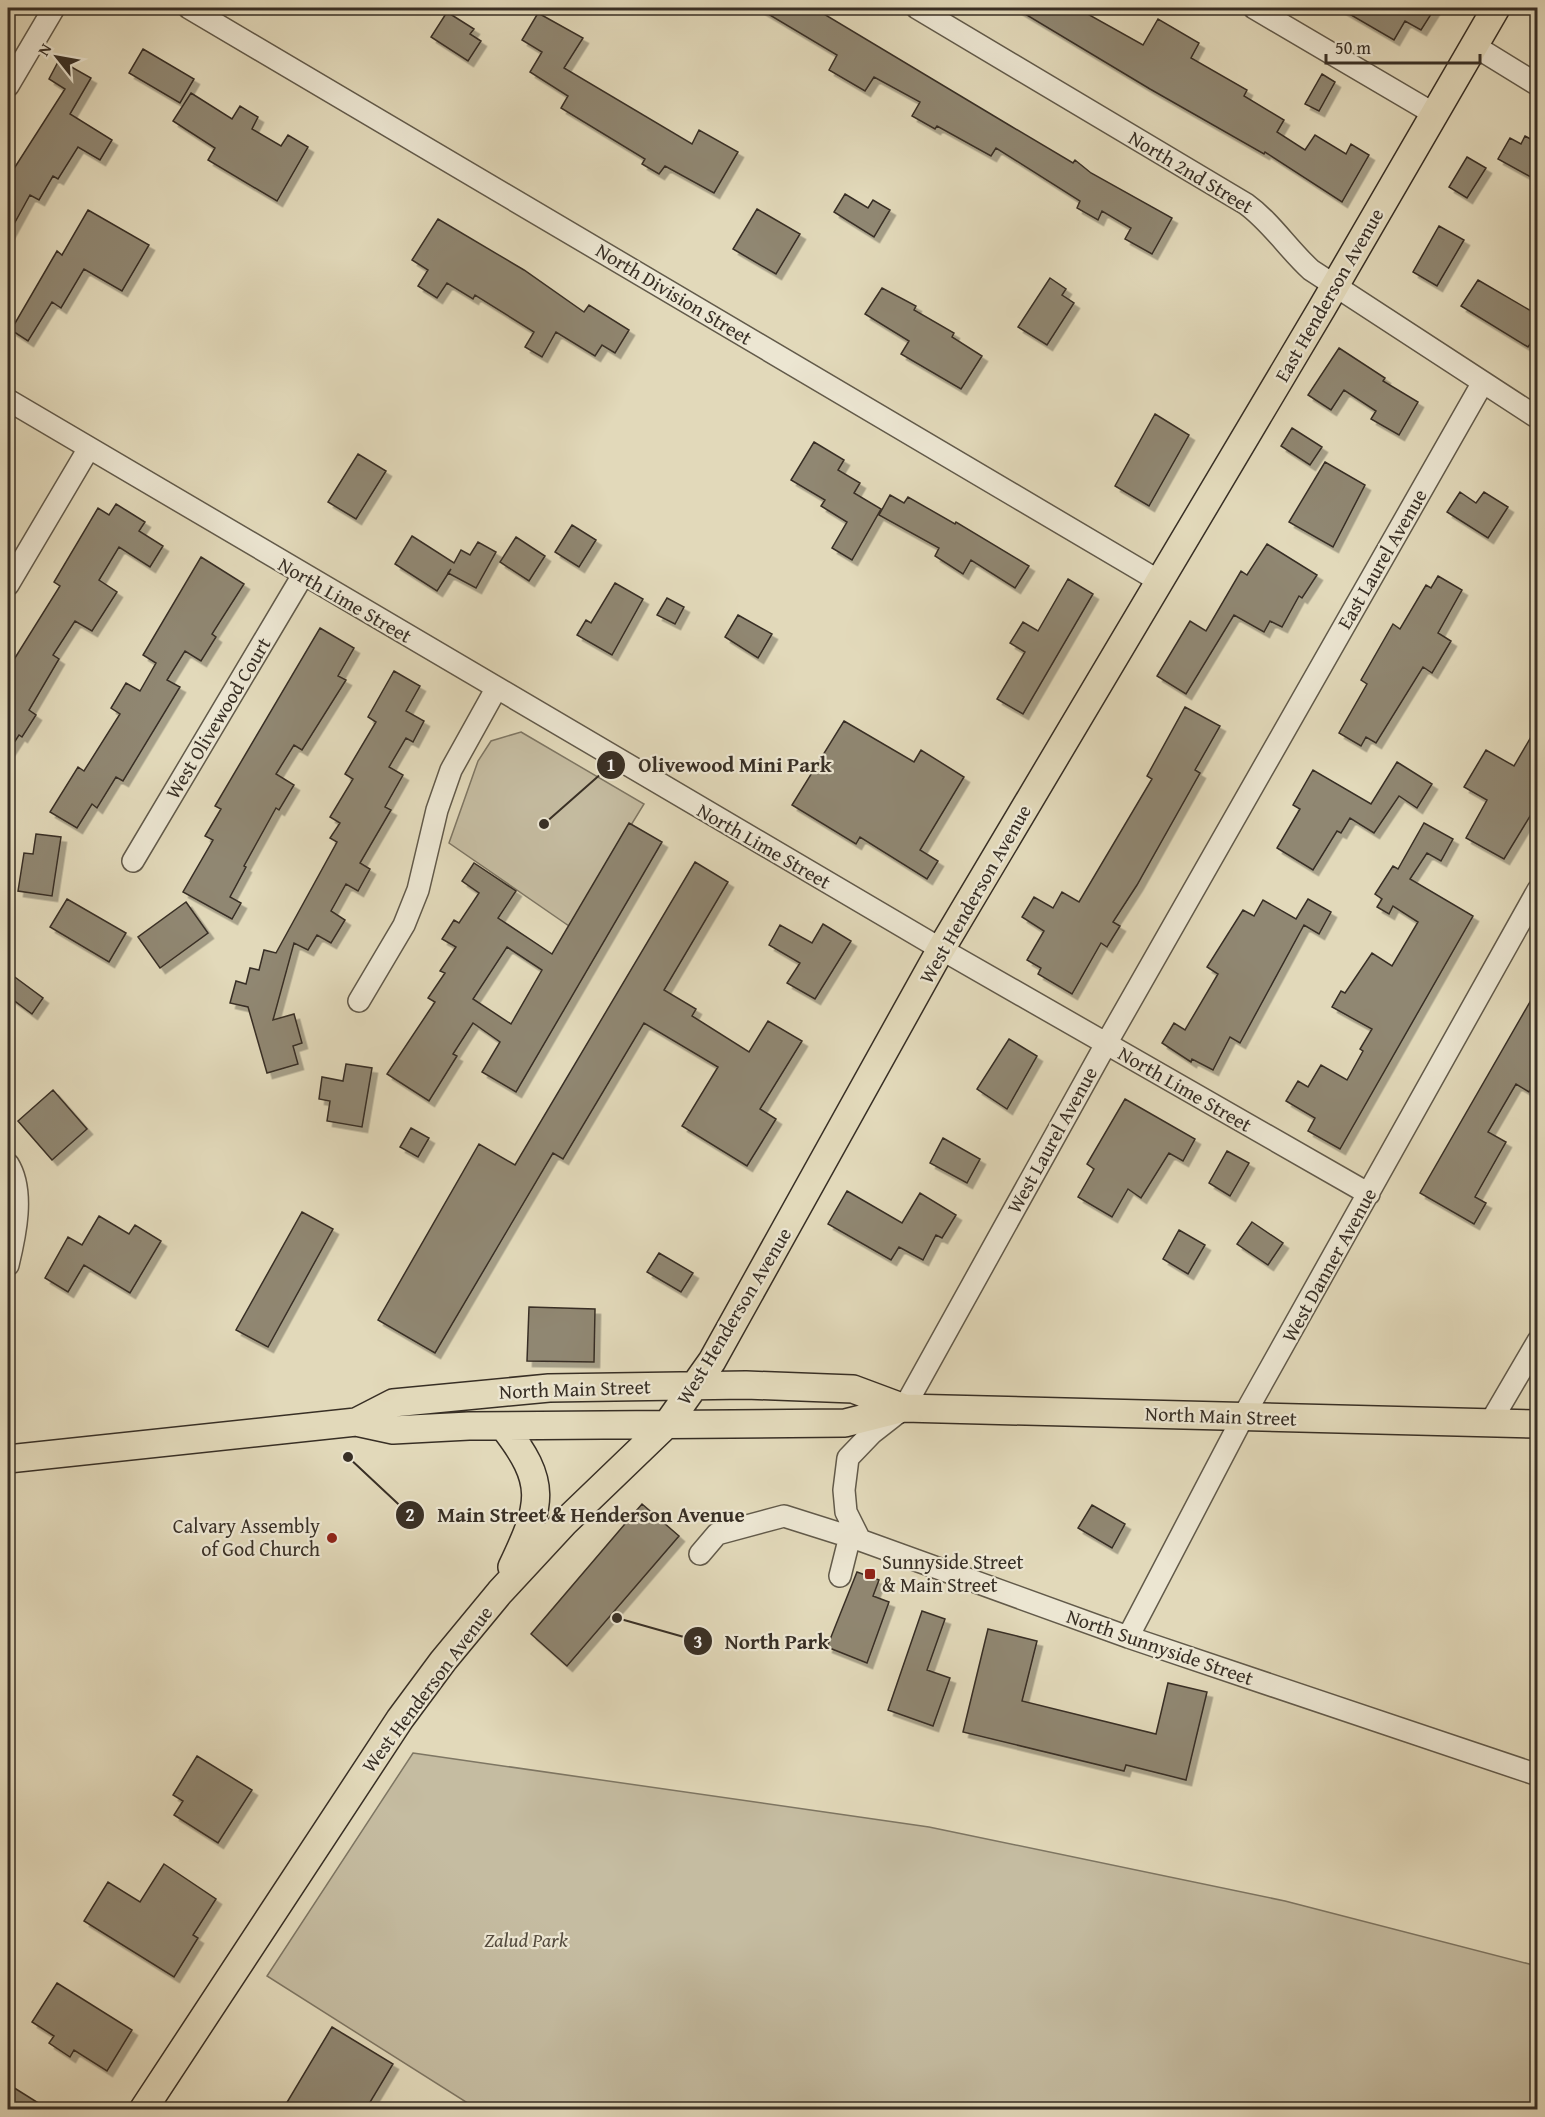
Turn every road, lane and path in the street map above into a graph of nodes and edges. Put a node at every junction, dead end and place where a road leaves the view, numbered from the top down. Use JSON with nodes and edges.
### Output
{"nodes":[{"id":1,"x":54,"y":8,"type":"edge"},
{"id":2,"x":189,"y":8,"type":"edge"},
{"id":3,"x":917,"y":8,"type":"edge"},
{"id":4,"x":1254,"y":8,"type":"edge"},
{"id":5,"x":1496,"y":8,"type":"edge"},
{"id":6,"x":1473,"y":45,"type":"junction"},
{"id":7,"x":1538,"y":85,"type":"edge"},
{"id":8,"x":8,"y":86,"type":"edge"},
{"id":9,"x":1436,"y":115,"type":"junction"},
{"id":10,"x":1334,"y":284,"type":"junction"},
{"id":11,"x":1482,"y":384,"type":"junction"},
{"id":12,"x":8,"y":400,"type":"edge"},
{"id":13,"x":1538,"y":418,"type":"edge"},
{"id":14,"x":89,"y":448,"type":"junction"},
{"id":15,"x":303,"y":575,"type":"junction"},
{"id":16,"x":1159,"y":581,"type":"junction"},
{"id":17,"x":8,"y":585,"type":"edge"},
{"id":18,"x":496,"y":689,"type":"junction"},
{"id":19,"x":1282,"y":734,"type":"joint"},
{"id":20,"x":133,"y":861,"type":"dead end"},
{"id":21,"x":1536,"y":892,"type":"edge"},
{"id":22,"x":941,"y":949,"type":"junction"},
{"id":23,"x":359,"y":1001,"type":"dead end"},
{"id":24,"x":1106,"y":1044,"type":"junction"},
{"id":25,"x":8,"y":1164,"type":"edge"},
{"id":26,"x":1369,"y":1194,"type":"junction"},
{"id":27,"x":8,"y":1265,"type":"edge"},
{"id":28,"x":1537,"y":1342,"type":"edge"},
{"id":29,"x":695,"y":1386,"type":"junction"},
{"id":30,"x":904,"y":1408,"type":"junction"},
{"id":31,"x":1243,"y":1417,"type":"junction"},
{"id":32,"x":356,"y":1422,"type":"junction"},
{"id":33,"x":668,"y":1423,"type":"junction"},
{"id":34,"x":1490,"y":1423,"type":"junction"},
{"id":35,"x":1538,"y":1424,"type":"edge"},
{"id":36,"x":503,"y":1426,"type":"junction"},
{"id":37,"x":8,"y":1459,"type":"edge"},
{"id":38,"x":855,"y":1538,"type":"junction"},
{"id":39,"x":700,"y":1554,"type":"dead end"},
{"id":40,"x":840,"y":1576,"type":"dead end"},
{"id":41,"x":500,"y":1592,"type":"junction"},
{"id":42,"x":1128,"y":1637,"type":"junction"},
{"id":43,"x":1538,"y":1775,"type":"edge"},
{"id":44,"x":143,"y":2109,"type":"edge"}],
"edges":[{"from":1,"to":8,"type":"street"},
{"from":2,"to":16,"type":"street","name":"North Division Street"},
{"from":3,"to":10,"type":"street","name":"North 2nd Street"},
{"from":4,"to":9,"type":"street"},
{"from":5,"to":6,"type":"main road","name":"East Henderson Avenue"},
{"from":6,"to":7,"type":"street"},
{"from":6,"to":9,"type":"main road","name":"East Henderson Avenue"},
{"from":9,"to":10,"type":"main road","name":"East Henderson Avenue"},
{"from":10,"to":11,"type":"street","name":"North 2nd Street"},
{"from":10,"to":16,"type":"main road","name":"East Henderson Avenue"},
{"from":11,"to":13,"type":"street","name":"North 2nd Street"},
{"from":11,"to":19,"type":"street","name":"East Laurel Avenue"},
{"from":12,"to":14,"type":"street","name":"North Lime Street"},
{"from":14,"to":15,"type":"street","name":"North Lime Street"},
{"from":14,"to":17,"type":"street"},
{"from":15,"to":18,"type":"street","name":"North Lime Street"},
{"from":15,"to":20,"type":"street","name":"West Olivewood Court"},
{"from":16,"to":22,"type":"main road","name":"West Henderson Avenue"},
{"from":18,"to":22,"type":"street","name":"North Lime Street"},
{"from":18,"to":23,"type":"street"},
{"from":19,"to":24,"type":"street","name":"West Laurel Avenue"},
{"from":21,"to":26,"type":"street","name":"West Danner Avenue"},
{"from":22,"to":24,"type":"street","name":"North Lime Street"},
{"from":22,"to":29,"type":"main road","name":"West Henderson Avenue"},
{"from":24,"to":26,"type":"street","name":"North Lime Street"},
{"from":24,"to":30,"type":"street","name":"West Laurel Avenue"},
{"from":25,"to":27,"type":"street"},
{"from":26,"to":31,"type":"street","name":"West Danner Avenue"},
{"from":28,"to":34,"type":"street"},
{"from":29,"to":30,"type":"main road","name":"North Main Street"},
{"from":29,"to":32,"type":"main road","name":"North Main Street"},
{"from":29,"to":33,"type":"main road","name":"West Henderson Avenue"},
{"from":30,"to":31,"type":"main road","name":"North Main Street"},
{"from":30,"to":33,"type":"main road","name":"North Main Street"},
{"from":30,"to":38,"type":"street","name":"West Laurel Avenue"},
{"from":31,"to":34,"type":"main road","name":"North Main Street"},
{"from":31,"to":42,"type":"street","name":"West Danner Avenue"},
{"from":32,"to":36,"type":"main road","name":"North Main Street"},
{"from":32,"to":37,"type":"main road","name":"North Main Street"},
{"from":33,"to":36,"type":"main road","name":"North Main Street"},
{"from":33,"to":41,"type":"main road","name":"West Henderson Avenue"},
{"from":34,"to":35,"type":"main road","name":"North Main Street"},
{"from":36,"to":41,"type":"main road"},
{"from":38,"to":39,"type":"street","name":"North Sunnyside Street"},
{"from":38,"to":40,"type":"street"},
{"from":38,"to":42,"type":"street","name":"North Sunnyside Street"},
{"from":41,"to":44,"type":"main road","name":"West Henderson Avenue"},
{"from":42,"to":43,"type":"street","name":"North Sunnyside Street"}]}
